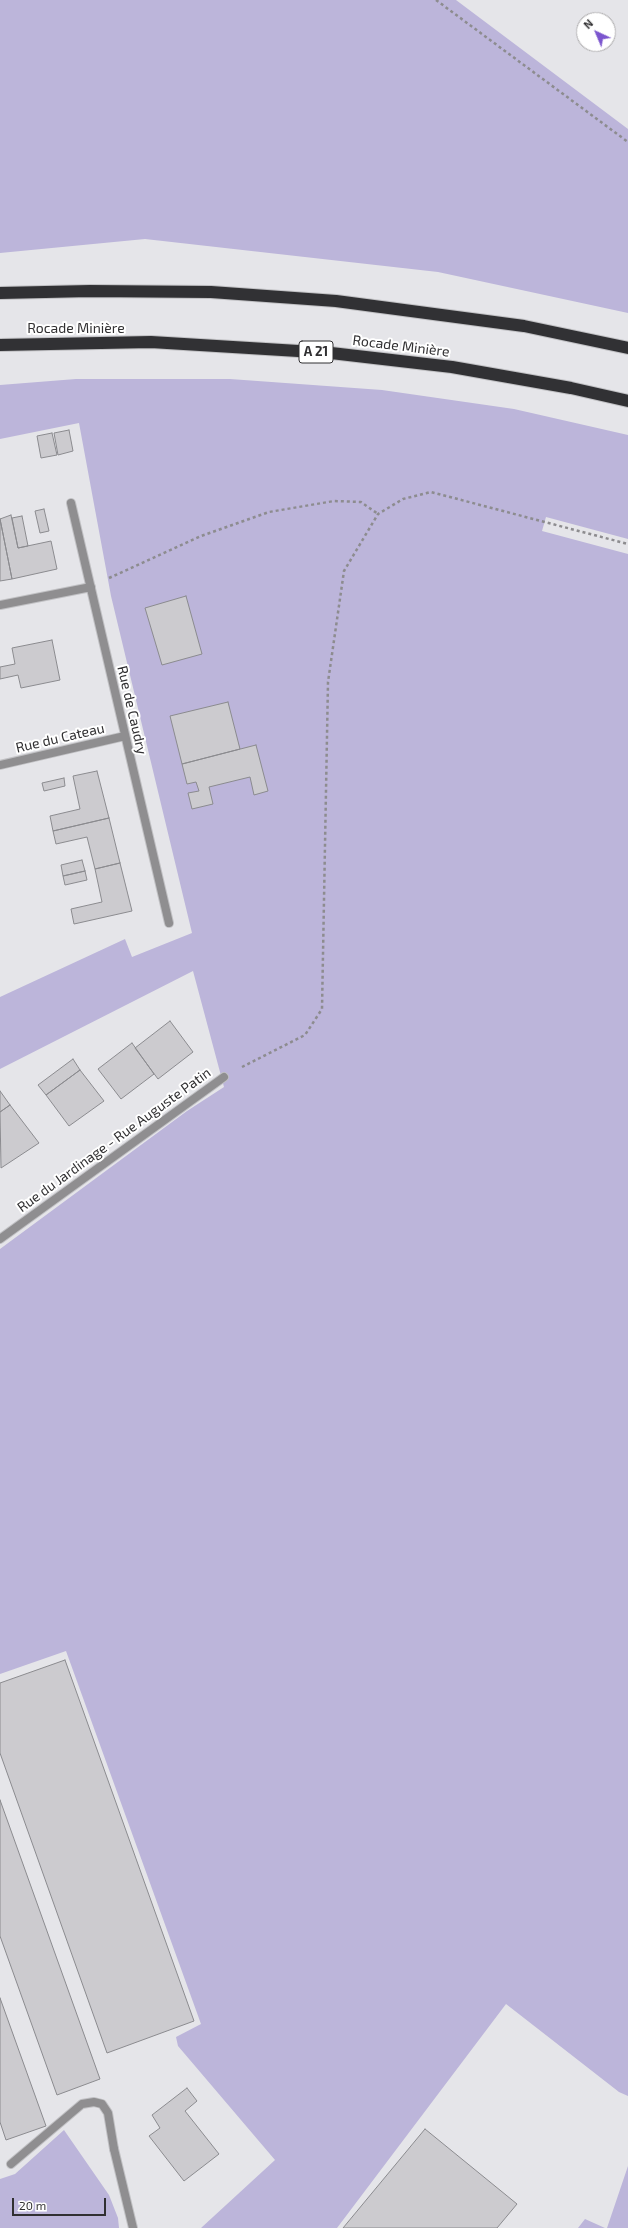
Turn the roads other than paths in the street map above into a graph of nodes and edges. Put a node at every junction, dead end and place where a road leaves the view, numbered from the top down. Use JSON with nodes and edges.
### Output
{"nodes":[{"id":1,"x":0,"y":293,"type":"edge"},
{"id":2,"x":0,"y":344,"type":"edge"},
{"id":3,"x":628,"y":348,"type":"edge"},
{"id":4,"x":628,"y":401,"type":"edge"},
{"id":5,"x":71,"y":503,"type":"dead end"},
{"id":6,"x":90,"y":587,"type":"junction"},
{"id":7,"x":0,"y":605,"type":"edge"},
{"id":8,"x":125,"y":736,"type":"junction"},
{"id":9,"x":0,"y":765,"type":"edge"},
{"id":10,"x":169,"y":923,"type":"dead end"},
{"id":11,"x":224,"y":1077,"type":"road end"},
{"id":12,"x":0,"y":1239,"type":"edge"},
{"id":13,"x":11,"y":2164,"type":"dead end"},
{"id":14,"x":133,"y":2228,"type":"edge"}],
"edges":[{"from":1,"to":3,"type":"highway"},
{"from":2,"to":4,"type":"highway","name":"Rocade Minière","number":"A 21"},
{"from":5,"to":6,"type":"street","name":"Rue de Caudry"},
{"from":6,"to":7,"type":"street"},
{"from":6,"to":8,"type":"street","name":"Rue de Caudry"},
{"from":8,"to":9,"type":"street","name":"Rue du Cateau"},
{"from":8,"to":10,"type":"street","name":"Rue de Caudry"},
{"from":11,"to":12,"type":"street","name":"Rue du Jardinage - Rue Auguste Patin"},
{"from":13,"to":14,"type":"street"}]}
